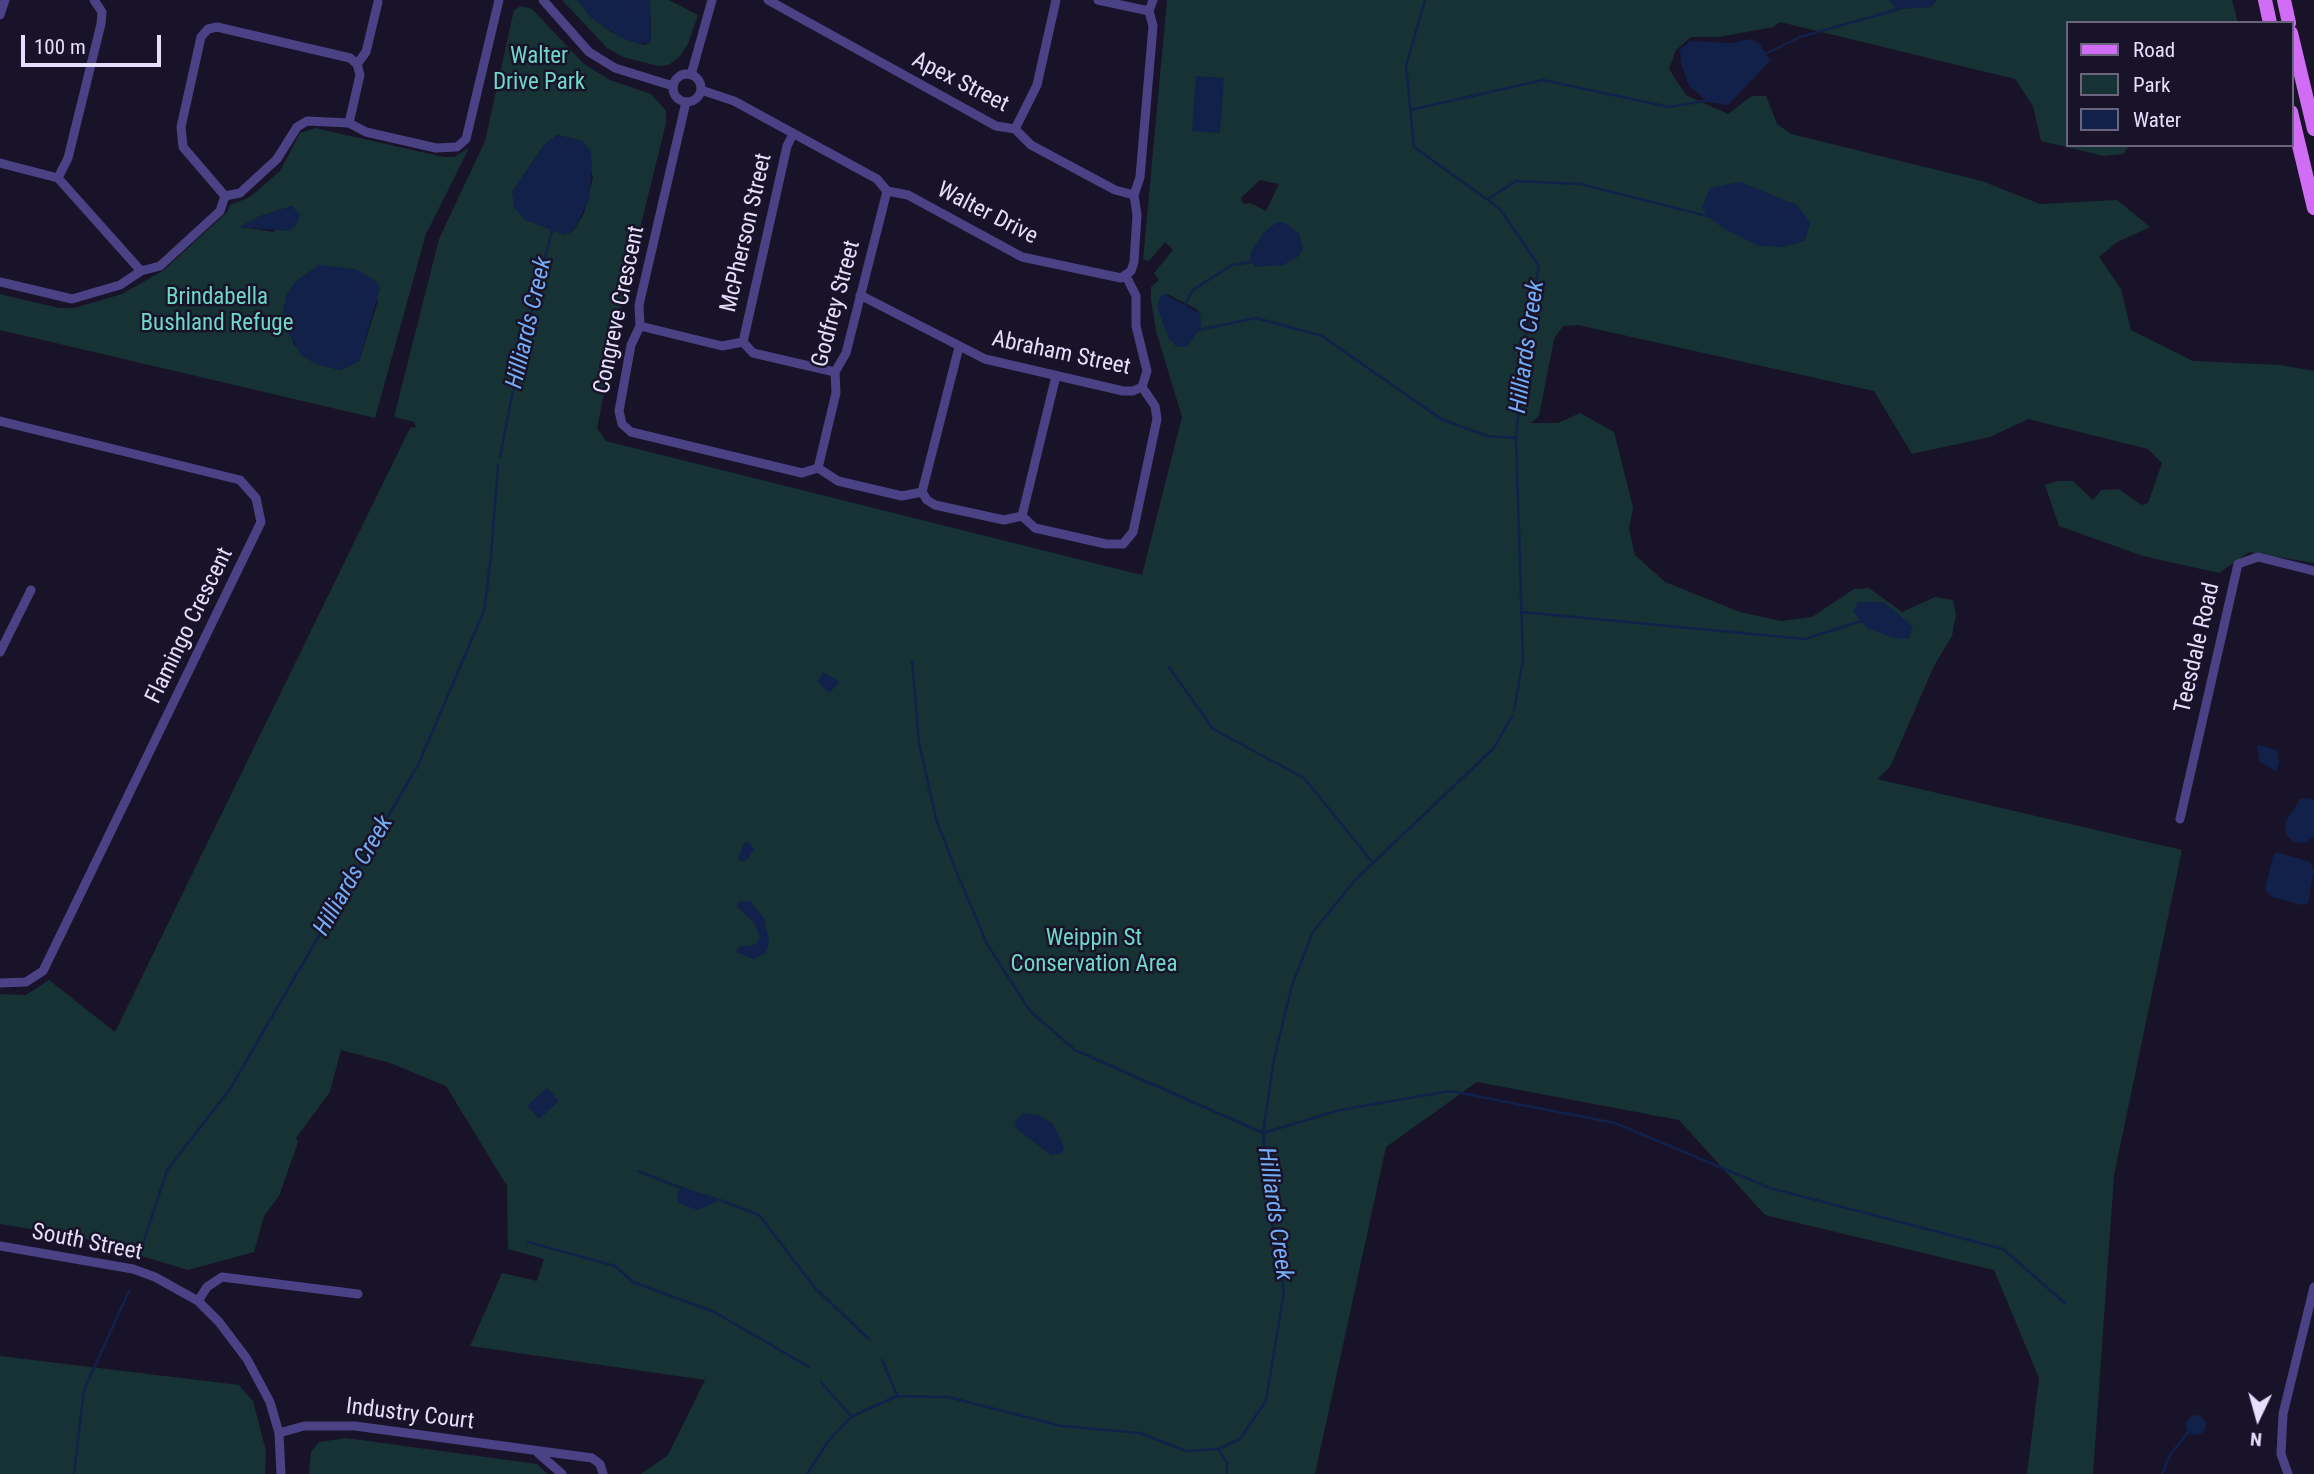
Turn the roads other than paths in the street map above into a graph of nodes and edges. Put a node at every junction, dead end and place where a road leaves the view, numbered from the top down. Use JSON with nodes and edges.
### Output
{"nodes":[{"id":1,"x":5,"y":0,"type":"edge"},
{"id":2,"x":94,"y":0,"type":"edge"},
{"id":3,"x":499,"y":0,"type":"edge"},
{"id":4,"x":543,"y":0,"type":"edge"},
{"id":5,"x":712,"y":0,"type":"edge"},
{"id":6,"x":768,"y":0,"type":"edge"},
{"id":7,"x":1056,"y":0,"type":"edge"},
{"id":8,"x":1098,"y":0,"type":"edge"},
{"id":9,"x":1153,"y":0,"type":"edge"},
{"id":10,"x":2265,"y":0,"type":"edge"},
{"id":11,"x":2284,"y":0,"type":"edge"},
{"id":12,"x":378,"y":2,"type":"edge"},
{"id":13,"x":1149,"y":11,"type":"junction"},
{"id":14,"x":0,"y":15,"type":"edge"},
{"id":15,"x":2270,"y":21,"type":"edge"},
{"id":16,"x":2289,"y":21,"type":"edge"},
{"id":17,"x":2293,"y":41,"type":"edge"},
{"id":18,"x":357,"y":64,"type":"junction"},
{"id":19,"x":691,"y":75,"type":"junction"},
{"id":20,"x":673,"y":86,"type":"junction"},
{"id":21,"x":701,"y":90,"type":"junction"},
{"id":22,"x":686,"y":102,"type":"junction"},
{"id":23,"x":2293,"y":120,"type":"edge"},
{"id":24,"x":349,"y":123,"type":"junction"},
{"id":25,"x":2314,"y":129,"type":"edge"},
{"id":26,"x":1015,"y":130,"type":"junction"},
{"id":27,"x":793,"y":134,"type":"junction"},
{"id":28,"x":0,"y":163,"type":"edge"},
{"id":29,"x":58,"y":178,"type":"junction"},
{"id":30,"x":887,"y":191,"type":"junction"},
{"id":31,"x":1134,"y":195,"type":"junction"},
{"id":32,"x":225,"y":196,"type":"junction"},
{"id":33,"x":2314,"y":208,"type":"edge"},
{"id":34,"x":141,"y":271,"type":"junction"},
{"id":35,"x":1126,"y":276,"type":"junction"},
{"id":36,"x":0,"y":282,"type":"edge"},
{"id":37,"x":860,"y":295,"type":"junction"},
{"id":38,"x":640,"y":326,"type":"junction"},
{"id":39,"x":743,"y":342,"type":"junction"},
{"id":40,"x":959,"y":347,"type":"junction"},
{"id":41,"x":835,"y":372,"type":"junction"},
{"id":42,"x":1056,"y":376,"type":"junction"},
{"id":43,"x":1142,"y":387,"type":"junction"},
{"id":44,"x":0,"y":421,"type":"edge"},
{"id":45,"x":818,"y":468,"type":"junction"},
{"id":46,"x":922,"y":492,"type":"junction"},
{"id":47,"x":1022,"y":516,"type":"junction"},
{"id":48,"x":2314,"y":570,"type":"edge"},
{"id":49,"x":31,"y":590,"type":"dead end"},
{"id":50,"x":0,"y":652,"type":"edge"},
{"id":51,"x":2180,"y":819,"type":"dead end"},
{"id":52,"x":0,"y":983,"type":"edge"},
{"id":53,"x":0,"y":1247,"type":"edge"},
{"id":54,"x":2314,"y":1287,"type":"edge"},
{"id":55,"x":358,"y":1294,"type":"dead end"},
{"id":56,"x":198,"y":1301,"type":"junction"},
{"id":57,"x":279,"y":1433,"type":"junction"},
{"id":58,"x":537,"y":1452,"type":"junction"},
{"id":59,"x":281,"y":1474,"type":"edge"},
{"id":60,"x":562,"y":1474,"type":"edge"},
{"id":61,"x":603,"y":1474,"type":"edge"},
{"id":62,"x":2288,"y":1474,"type":"edge"}],
"edges":[{"from":1,"to":14,"type":"street"},
{"from":2,"to":29,"type":"street"},
{"from":3,"to":24,"type":"street"},
{"from":4,"to":20,"type":"street"},
{"from":5,"to":19,"type":"street"},
{"from":6,"to":26,"type":"street","name":"Apex Street"},
{"from":7,"to":26,"type":"street"},
{"from":8,"to":13,"type":"street"},
{"from":9,"to":13,"type":"street"},
{"from":10,"to":15,"type":"main road"},
{"from":11,"to":16,"type":"main road"},
{"from":12,"to":18,"type":"street"},
{"from":13,"to":31,"type":"street"},
{"from":17,"to":25,"type":"main road"},
{"from":18,"to":24,"type":"street"},
{"from":18,"to":32,"type":"street"},
{"from":19,"to":20,"type":"street"},
{"from":19,"to":21,"type":"street"},
{"from":20,"to":22,"type":"street"},
{"from":21,"to":22,"type":"street"},
{"from":21,"to":27,"type":"street","name":"Walter Drive"},
{"from":22,"to":38,"type":"street","name":"Congreve Crescent"},
{"from":23,"to":33,"type":"main road"},
{"from":24,"to":32,"type":"street"},
{"from":26,"to":31,"type":"street","name":"Apex Street"},
{"from":27,"to":30,"type":"street","name":"Walter Drive"},
{"from":27,"to":39,"type":"street","name":"McPherson Street"},
{"from":28,"to":29,"type":"street"},
{"from":29,"to":34,"type":"street"},
{"from":30,"to":35,"type":"street","name":"Walter Drive"},
{"from":30,"to":37,"type":"street","name":"Godfrey Street"},
{"from":31,"to":35,"type":"street"},
{"from":32,"to":34,"type":"street"},
{"from":34,"to":36,"type":"street"},
{"from":35,"to":43,"type":"street"},
{"from":37,"to":40,"type":"street","name":"Abraham Street"},
{"from":37,"to":41,"type":"street","name":"Godfrey Street"},
{"from":38,"to":39,"type":"street"},
{"from":38,"to":45,"type":"street","name":"Congreve Crescent"},
{"from":39,"to":41,"type":"street"},
{"from":40,"to":42,"type":"street","name":"Abraham Street"},
{"from":40,"to":46,"type":"street"},
{"from":41,"to":45,"type":"street","name":"Godfrey Street"},
{"from":42,"to":43,"type":"street","name":"Abraham Street"},
{"from":42,"to":47,"type":"street"},
{"from":43,"to":47,"type":"street"},
{"from":44,"to":52,"type":"street","name":"Flamingo Crescent"},
{"from":45,"to":46,"type":"street","name":"Congreve Crescent"},
{"from":46,"to":47,"type":"street"},
{"from":48,"to":51,"type":"street","name":"Teesdale Road"},
{"from":49,"to":50,"type":"street"},
{"from":53,"to":56,"type":"street","name":"South Street"},
{"from":54,"to":62,"type":"street"},
{"from":55,"to":56,"type":"street"},
{"from":56,"to":57,"type":"street","name":"South Street"},
{"from":57,"to":58,"type":"street","name":"Industry Court"},
{"from":57,"to":59,"type":"street","name":"South Street"},
{"from":58,"to":60,"type":"street"},
{"from":58,"to":61,"type":"street","name":"Industry Court"}]}
